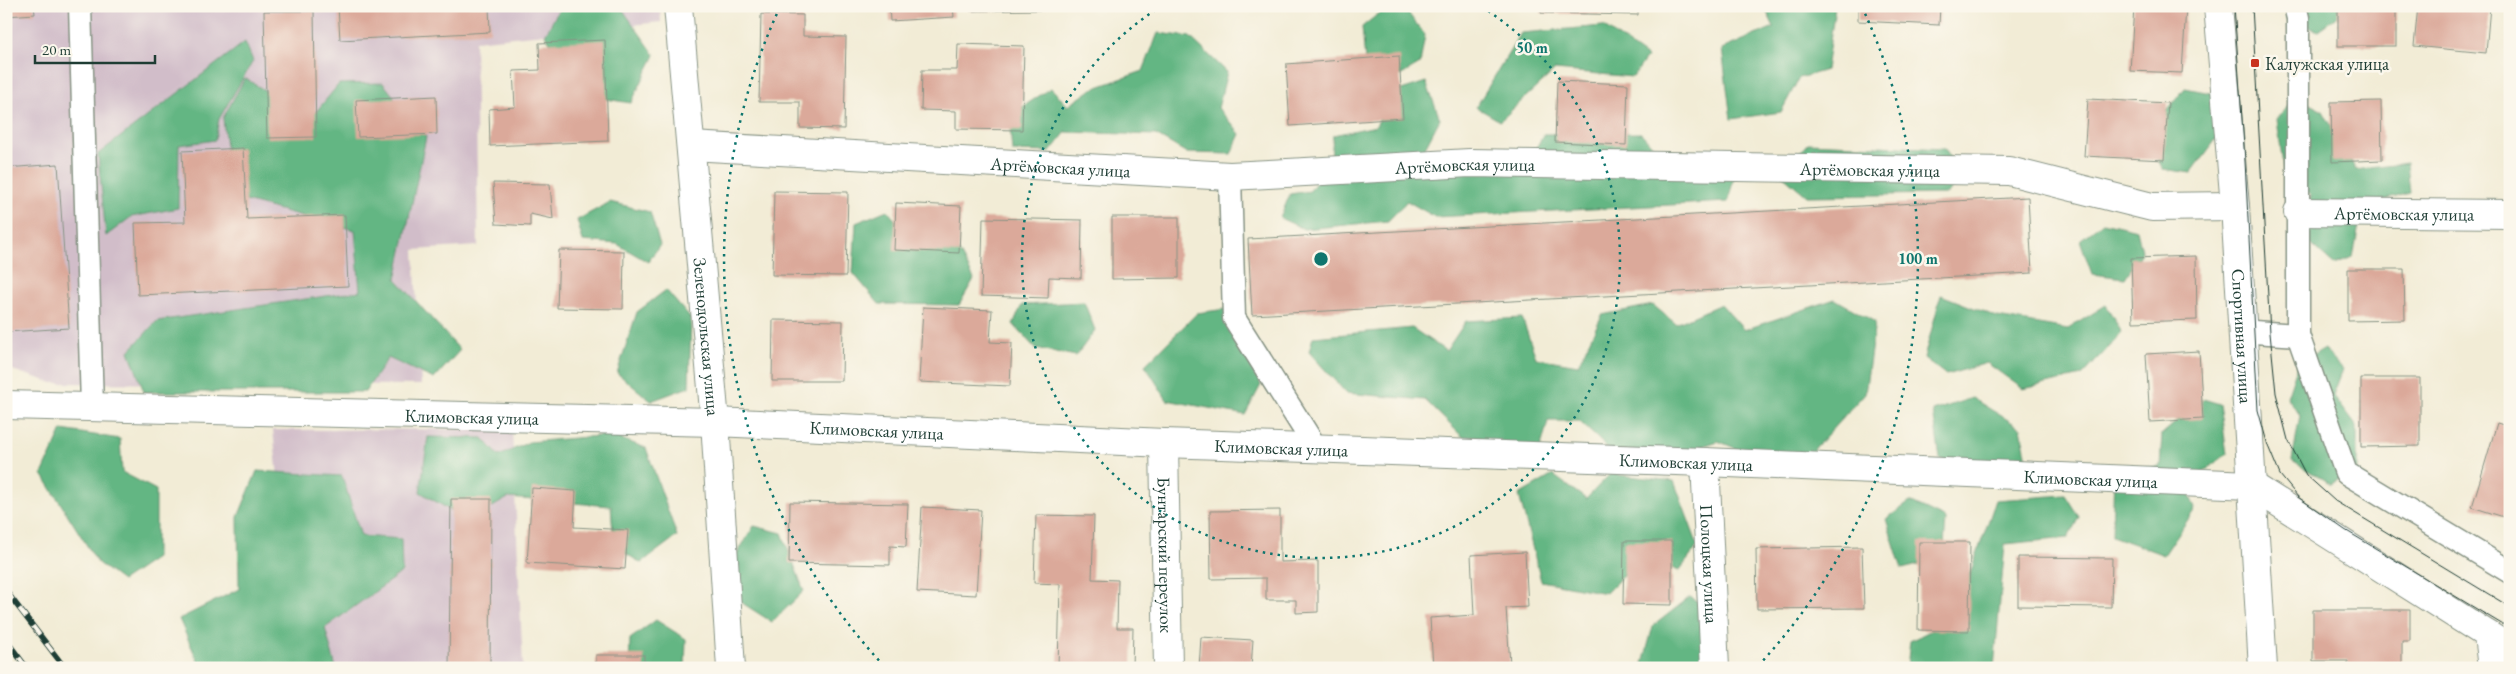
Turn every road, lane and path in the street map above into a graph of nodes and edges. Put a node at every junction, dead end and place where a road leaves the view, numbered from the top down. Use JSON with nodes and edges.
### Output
{"nodes":[{"id":1,"x":80,"y":6,"type":"edge"},
{"id":2,"x":678,"y":6,"type":"edge"},
{"id":3,"x":2218,"y":6,"type":"edge"},
{"id":4,"x":2294,"y":6,"type":"edge"},
{"id":5,"x":691,"y":146,"type":"junction"},
{"id":6,"x":1230,"y":176,"type":"junction"},
{"id":7,"x":2235,"y":206,"type":"junction"},
{"id":8,"x":2298,"y":212,"type":"junction"},
{"id":9,"x":2510,"y":214,"type":"edge"},
{"id":10,"x":2298,"y":334,"type":"junction"},
{"id":11,"x":2242,"y":339,"type":"junction"},
{"id":12,"x":6,"y":405,"type":"edge"},
{"id":13,"x":92,"y":406,"type":"junction"},
{"id":14,"x":715,"y":422,"type":"junction"},
{"id":15,"x":1164,"y":443,"type":"junction"},
{"id":16,"x":1316,"y":448,"type":"junction"},
{"id":17,"x":1705,"y":462,"type":"junction"},
{"id":18,"x":2251,"y":484,"type":"junction"},
{"id":19,"x":2510,"y":572,"type":"edge"},
{"id":20,"x":2499,"y":642,"type":"edge"},
{"id":21,"x":731,"y":668,"type":"edge"},
{"id":22,"x":1168,"y":668,"type":"edge"},
{"id":23,"x":1715,"y":668,"type":"edge"},
{"id":24,"x":2263,"y":668,"type":"edge"},
{"id":25,"x":2492,"y":668,"type":"edge"}],
"edges":[{"from":1,"to":13,"type":"lane"},
{"from":2,"to":5,"type":"street","name":"Зеленодольская улица"},
{"from":3,"to":7,"type":"street","name":"Спортивная улица"},
{"from":4,"to":8,"type":"lane"},
{"from":5,"to":6,"type":"street","name":"Артёмовская улица"},
{"from":5,"to":14,"type":"street","name":"Зеленодольская улица"},
{"from":6,"to":7,"type":"street","name":"Артёмовская улица"},
{"from":6,"to":16,"type":"lane"},
{"from":7,"to":11,"type":"street","name":"Спортивная улица"},
{"from":8,"to":9,"type":"street","name":"Артёмовская улица"},
{"from":8,"to":10,"type":"lane"},
{"from":10,"to":11,"type":"lane"},
{"from":10,"to":19,"type":"lane"},
{"from":11,"to":18,"type":"street","name":"Спортивная улица"},
{"from":12,"to":13,"type":"street","name":"Климовская улица"},
{"from":13,"to":14,"type":"street","name":"Климовская улица"},
{"from":14,"to":15,"type":"street","name":"Климовская улица"},
{"from":14,"to":21,"type":"street","name":"Зеленодольская улица"},
{"from":15,"to":16,"type":"street","name":"Климовская улица"},
{"from":15,"to":22,"type":"street","name":"Бунтарский переулок"},
{"from":16,"to":17,"type":"street","name":"Климовская улица"},
{"from":17,"to":18,"type":"street","name":"Климовская улица"},
{"from":17,"to":23,"type":"street","name":"Полоцкая улица"},
{"from":18,"to":20,"type":"street"},
{"from":18,"to":24,"type":"street","name":"Спортивная улица"},
{"from":20,"to":25,"type":"street"}]}
